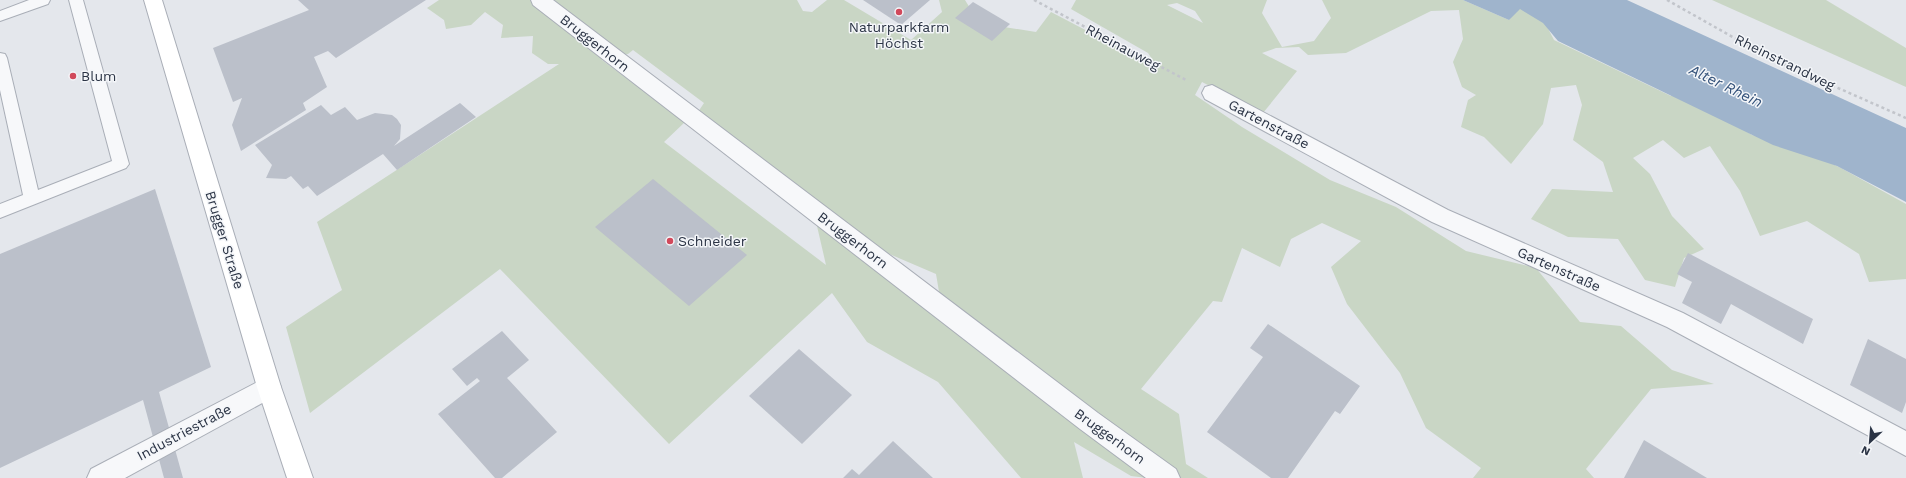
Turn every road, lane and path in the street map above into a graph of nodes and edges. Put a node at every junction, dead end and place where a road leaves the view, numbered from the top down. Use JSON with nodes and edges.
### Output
{"nodes":[{"id":1,"x":43,"y":0,"type":"edge"},
{"id":2,"x":76,"y":0,"type":"edge"},
{"id":3,"x":152,"y":0,"type":"edge"},
{"id":4,"x":540,"y":0,"type":"edge"},
{"id":5,"x":1034,"y":0,"type":"edge"},
{"id":6,"x":1667,"y":0,"type":"edge"},
{"id":7,"x":0,"y":16,"type":"edge"},
{"id":8,"x":0,"y":58,"type":"edge"},
{"id":9,"x":1212,"y":93,"type":"joint"},
{"id":10,"x":1906,"y":118,"type":"edge"},
{"id":11,"x":32,"y":199,"type":"junction"},
{"id":12,"x":0,"y":211,"type":"edge"},
{"id":13,"x":269,"y":387,"type":"junction"},
{"id":14,"x":1906,"y":444,"type":"edge"},
{"id":15,"x":100,"y":478,"type":"edge"},
{"id":16,"x":300,"y":478,"type":"edge"},
{"id":17,"x":1167,"y":478,"type":"edge"}],
"edges":[{"from":1,"to":7,"type":"lane"},
{"from":2,"to":11,"type":"lane"},
{"from":3,"to":13,"type":"main road","name":"Brugger Straße"},
{"from":4,"to":17,"type":"street","name":"Bruggerhorn"},
{"from":5,"to":9,"type":"path","name":"Rheinauweg"},
{"from":6,"to":10,"type":"path","name":"Rheinstrandweg"},
{"from":8,"to":11,"type":"lane"},
{"from":9,"to":14,"type":"street","name":"Gartenstraße"},
{"from":11,"to":12,"type":"lane"},
{"from":13,"to":15,"type":"street","name":"Industriestraße"},
{"from":13,"to":16,"type":"main road","name":"Brugger Straße"}]}
